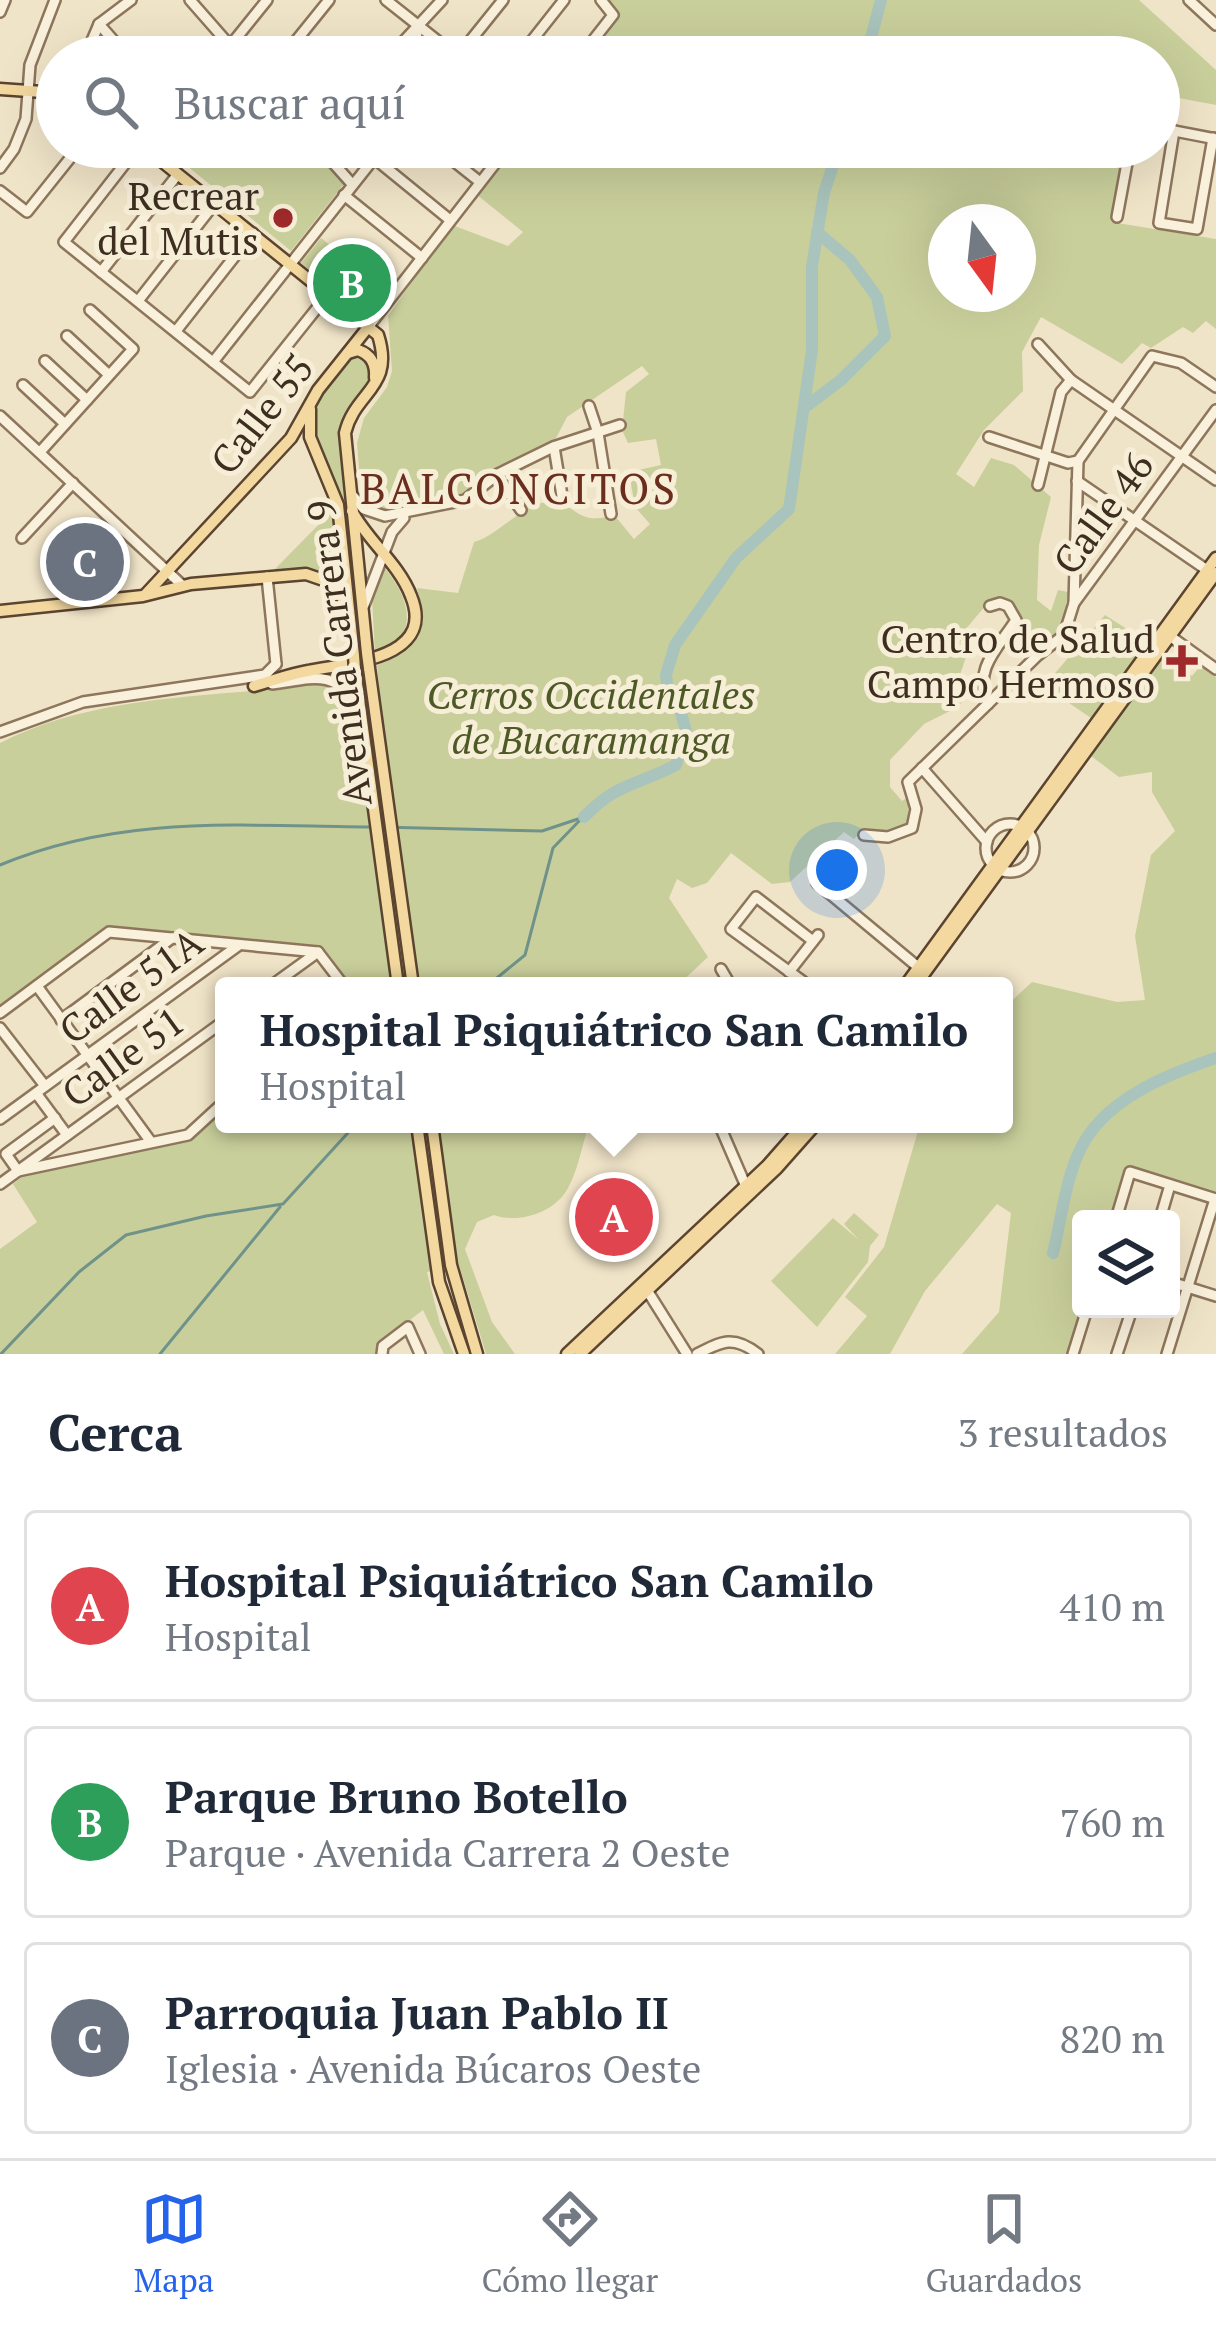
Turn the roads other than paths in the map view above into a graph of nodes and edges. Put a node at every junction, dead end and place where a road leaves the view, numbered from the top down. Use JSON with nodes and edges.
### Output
{"nodes":[{"id":1,"x":5,"y":0,"type":"edge"},
{"id":2,"x":55,"y":0,"type":"edge"},
{"id":3,"x":131,"y":0,"type":"edge"},
{"id":4,"x":190,"y":0,"type":"edge"},
{"id":5,"x":206,"y":0,"type":"edge"},
{"id":6,"x":267,"y":0,"type":"edge"},
{"id":7,"x":328,"y":0,"type":"edge"},
{"id":8,"x":442,"y":0,"type":"edge"},
{"id":9,"x":503,"y":0,"type":"edge"},
{"id":10,"x":564,"y":0,"type":"edge"},
{"id":11,"x":601,"y":0,"type":"edge"},
{"id":12,"x":1190,"y":0,"type":"edge"},
{"id":13,"x":388,"y":1,"type":"edge"},
{"id":14,"x":198,"y":10,"type":"junction"},
{"id":15,"x":0,"y":12,"type":"edge"},
{"id":16,"x":99,"y":25,"type":"junction"},
{"id":17,"x":1216,"y":25,"type":"edge"},
{"id":18,"x":420,"y":27,"type":"junction"},
{"id":19,"x":41,"y":36,"type":"edge"},
{"id":20,"x":94,"y":36,"type":"edge"},
{"id":21,"x":109,"y":36,"type":"edge"},
{"id":22,"x":221,"y":36,"type":"edge"},
{"id":23,"x":232,"y":36,"type":"edge"},
{"id":24,"x":300,"y":36,"type":"edge"},
{"id":25,"x":411,"y":36,"type":"edge"},
{"id":26,"x":418,"y":36,"type":"edge"},
{"id":27,"x":431,"y":36,"type":"edge"},
{"id":28,"x":475,"y":36,"type":"edge"},
{"id":29,"x":535,"y":36,"type":"edge"},
{"id":30,"x":597,"y":36,"type":"edge"},
{"id":31,"x":36,"y":49,"type":"edge"},
{"id":32,"x":0,"y":89,"type":"edge"},
{"id":33,"x":28,"y":91,"type":"junction"},
{"id":34,"x":36,"y":92,"type":"edge"},
{"id":35,"x":1180,"y":132,"type":"edge"},
{"id":36,"x":1214,"y":138,"type":"edge"},
{"id":37,"x":0,"y":168,"type":"edge"},
{"id":38,"x":62,"y":168,"type":"edge"},
{"id":39,"x":131,"y":168,"type":"edge"},
{"id":40,"x":171,"y":168,"type":"edge"},
{"id":41,"x":338,"y":168,"type":"edge"},
{"id":42,"x":366,"y":168,"type":"edge"},
{"id":43,"x":386,"y":168,"type":"edge"},
{"id":44,"x":462,"y":168,"type":"edge"},
{"id":45,"x":491,"y":168,"type":"edge"},
{"id":46,"x":1126,"y":168,"type":"edge"},
{"id":47,"x":1168,"y":168,"type":"edge"},
{"id":48,"x":178,"y":174,"type":"junction"},
{"id":49,"x":480,"y":182,"type":"junction"},
{"id":50,"x":352,"y":184,"type":"junction"},
{"id":51,"x":0,"y":191,"type":"edge"},
{"id":52,"x":344,"y":195,"type":"junction"},
{"id":53,"x":215,"y":203,"type":"junction"},
{"id":54,"x":1117,"y":217,"type":"dead end"},
{"id":55,"x":450,"y":220,"type":"junction"},
{"id":56,"x":254,"y":233,"type":"junction"},
{"id":57,"x":422,"y":258,"type":"junction"},
{"id":58,"x":291,"y":262,"type":"junction"},
{"id":59,"x":101,"y":272,"type":"junction"},
{"id":60,"x":328,"y":293,"type":"junction"},
{"id":61,"x":138,"y":302,"type":"junction"},
{"id":62,"x":89,"y":310,"type":"dead end"},
{"id":63,"x":369,"y":326,"type":"junction"},
{"id":64,"x":176,"y":332,"type":"junction"},
{"id":65,"x":67,"y":336,"type":"dead end"},
{"id":66,"x":1038,"y":344,"type":"dead end"},
{"id":67,"x":347,"y":354,"type":"junction"},
{"id":68,"x":45,"y":361,"type":"dead end"},
{"id":69,"x":213,"y":362,"type":"junction"},
{"id":70,"x":110,"y":375,"type":"junction"},
{"id":71,"x":1071,"y":380,"type":"junction"},
{"id":72,"x":22,"y":385,"type":"dead end"},
{"id":73,"x":1216,"y":387,"type":"edge"},
{"id":74,"x":370,"y":393,"type":"junction"},
{"id":75,"x":87,"y":400,"type":"junction"},
{"id":76,"x":312,"y":400,"type":"junction"},
{"id":77,"x":589,"y":406,"type":"dead end"},
{"id":78,"x":1113,"y":408,"type":"junction"},
{"id":79,"x":1216,"y":410,"type":"edge"},
{"id":80,"x":0,"y":416,"type":"edge"},
{"id":81,"x":65,"y":424,"type":"junction"},
{"id":82,"x":620,"y":425,"type":"dead end"},
{"id":83,"x":598,"y":433,"type":"junction"},
{"id":84,"x":989,"y":436,"type":"dead end"},
{"id":85,"x":554,"y":447,"type":"junction"},
{"id":86,"x":40,"y":452,"type":"junction"},
{"id":87,"x":1046,"y":455,"type":"junction"},
{"id":88,"x":1182,"y":456,"type":"junction"},
{"id":89,"x":1078,"y":461,"type":"junction"},
{"id":90,"x":497,"y":475,"type":"junction"},
{"id":91,"x":1216,"y":480,"type":"edge"},
{"id":92,"x":1077,"y":481,"type":"junction"},
{"id":93,"x":73,"y":483,"type":"junction"},
{"id":94,"x":1038,"y":485,"type":"dead end"},
{"id":95,"x":349,"y":491,"type":"junction"},
{"id":96,"x":562,"y":502,"type":"dead end"},
{"id":97,"x":350,"y":508,"type":"junction"},
{"id":98,"x":521,"y":510,"type":"dead end"},
{"id":99,"x":408,"y":514,"type":"junction"},
{"id":100,"x":610,"y":514,"type":"dead end"},
{"id":101,"x":1135,"y":520,"type":"junction"},
{"id":102,"x":22,"y":538,"type":"dead end"},
{"id":103,"x":382,"y":554,"type":"junction"},
{"id":104,"x":1216,"y":558,"type":"edge"},
{"id":105,"x":168,"y":572,"type":"junction"},
{"id":106,"x":1211,"y":572,"type":"edge"},
{"id":107,"x":267,"y":577,"type":"junction"},
{"id":108,"x":183,"y":586,"type":"junction"},
{"id":109,"x":143,"y":596,"type":"junction"},
{"id":110,"x":1074,"y":603,"type":"junction"},
{"id":111,"x":348,"y":606,"type":"junction"},
{"id":112,"x":990,"y":606,"type":"dead end"},
{"id":113,"x":0,"y":611,"type":"edge"},
{"id":114,"x":362,"y":611,"type":"junction"},
{"id":115,"x":1166,"y":633,"type":"junction"},
{"id":116,"x":360,"y":654,"type":"junction"},
{"id":117,"x":276,"y":664,"type":"junction"},
{"id":118,"x":1214,"y":664,"type":"edge"},
{"id":119,"x":303,"y":672,"type":"junction"},
{"id":120,"x":206,"y":685,"type":"junction"},
{"id":121,"x":254,"y":686,"type":"junction"},
{"id":122,"x":988,"y":704,"type":"junction"},
{"id":123,"x":366,"y":712,"type":"junction"},
{"id":124,"x":0,"y":732,"type":"edge"},
{"id":125,"x":922,"y":768,"type":"junction"},
{"id":126,"x":1024,"y":829,"type":"junction"},
{"id":127,"x":864,"y":835,"type":"dead end"},
{"id":128,"x":987,"y":842,"type":"junction"},
{"id":129,"x":996,"y":867,"type":"junction"},
{"id":130,"x":818,"y":883,"type":"dead end"},
{"id":131,"x":172,"y":938,"type":"junction"},
{"id":132,"x":239,"y":945,"type":"junction"},
{"id":133,"x":318,"y":952,"type":"junction"},
{"id":134,"x":721,"y":969,"type":"dead end"},
{"id":135,"x":922,"y":970,"type":"junction"},
{"id":136,"x":790,"y":972,"type":"junction"},
{"id":137,"x":284,"y":977,"type":"edge"},
{"id":138,"x":337,"y":977,"type":"edge"},
{"id":139,"x":397,"y":977,"type":"edge"},
{"id":140,"x":411,"y":977,"type":"edge"},
{"id":141,"x":726,"y":977,"type":"edge"},
{"id":142,"x":796,"y":977,"type":"edge"},
{"id":143,"x":915,"y":977,"type":"edge"},
{"id":144,"x":919,"y":977,"type":"edge"},
{"id":145,"x":37,"y":986,"type":"junction"},
{"id":146,"x":0,"y":1013,"type":"edge"},
{"id":147,"x":62,"y":1020,"type":"junction"},
{"id":148,"x":0,"y":1028,"type":"edge"},
{"id":149,"x":215,"y":1028,"type":"edge"},
{"id":150,"x":87,"y":1055,"type":"junction"},
{"id":151,"x":40,"y":1090,"type":"junction"},
{"id":152,"x":118,"y":1098,"type":"junction"},
{"id":153,"x":215,"y":1110,"type":"edge"},
{"id":154,"x":55,"y":1118,"type":"junction"},
{"id":155,"x":0,"y":1119,"type":"edge"},
{"id":156,"x":418,"y":1133,"type":"edge"},
{"id":157,"x":433,"y":1133,"type":"edge"},
{"id":158,"x":723,"y":1133,"type":"edge"},
{"id":159,"x":796,"y":1133,"type":"edge"},
{"id":160,"x":806,"y":1133,"type":"edge"},
{"id":161,"x":67,"y":1136,"type":"junction"},
{"id":162,"x":151,"y":1142,"type":"junction"},
{"id":163,"x":18,"y":1171,"type":"junction"},
{"id":164,"x":0,"y":1184,"type":"edge"},
{"id":165,"x":1170,"y":1185,"type":"junction"},
{"id":166,"x":747,"y":1190,"type":"junction"},
{"id":167,"x":1216,"y":1199,"type":"edge"},
{"id":168,"x":1118,"y":1210,"type":"edge"},
{"id":169,"x":1163,"y":1210,"type":"edge"},
{"id":170,"x":1180,"y":1285,"type":"edge"},
{"id":171,"x":644,"y":1286,"type":"junction"},
{"id":172,"x":1187,"y":1287,"type":"junction"},
{"id":173,"x":1216,"y":1296,"type":"edge"},
{"id":174,"x":1084,"y":1318,"type":"edge"},
{"id":175,"x":1129,"y":1318,"type":"edge"},
{"id":176,"x":382,"y":1354,"type":"edge"},
{"id":177,"x":420,"y":1354,"type":"edge"},
{"id":178,"x":464,"y":1354,"type":"edge"},
{"id":179,"x":478,"y":1354,"type":"edge"},
{"id":180,"x":567,"y":1354,"type":"edge"},
{"id":181,"x":580,"y":1354,"type":"edge"},
{"id":182,"x":687,"y":1354,"type":"edge"},
{"id":183,"x":697,"y":1354,"type":"edge"},
{"id":184,"x":758,"y":1354,"type":"edge"},
{"id":185,"x":1072,"y":1354,"type":"edge"},
{"id":186,"x":1118,"y":1354,"type":"edge"},
{"id":187,"x":1167,"y":1354,"type":"edge"}],
"edges":[{"from":1,"to":15,"type":"street"},
{"from":2,"to":19,"type":"street"},
{"from":3,"to":16,"type":"street"},
{"from":4,"to":14,"type":"street"},
{"from":5,"to":14,"type":"street"},
{"from":6,"to":23,"type":"street"},
{"from":7,"to":24,"type":"street"},
{"from":8,"to":18,"type":"street"},
{"from":9,"to":28,"type":"street"},
{"from":10,"to":29,"type":"street"},
{"from":11,"to":30,"type":"street"},
{"from":12,"to":17,"type":"street"},
{"from":13,"to":18,"type":"street"},
{"from":14,"to":22,"type":"street"},
{"from":16,"to":20,"type":"street"},
{"from":16,"to":21,"type":"street"},
{"from":18,"to":25,"type":"street"},
{"from":18,"to":26,"type":"street"},
{"from":18,"to":27,"type":"street"},
{"from":31,"to":33,"type":"street"},
{"from":32,"to":33,"type":"main road"},
{"from":33,"to":34,"type":"main road"},
{"from":33,"to":37,"type":"street"},
{"from":35,"to":36,"type":"street"},
{"from":36,"to":47,"type":"street"},
{"from":38,"to":51,"type":"street"},
{"from":39,"to":59,"type":"street"},
{"from":40,"to":48,"type":"main road"},
{"from":41,"to":50,"type":"street"},
{"from":42,"to":50,"type":"street"},
{"from":43,"to":55,"type":"street"},
{"from":44,"to":49,"type":"street"},
{"from":45,"to":49,"type":"street","name":"Calle 55"},
{"from":46,"to":54,"type":"street"},
{"from":48,"to":53,"type":"main road"},
{"from":48,"to":59,"type":"street"},
{"from":49,"to":55,"type":"street","name":"Calle 55"},
{"from":50,"to":52,"type":"street"},
{"from":52,"to":57,"type":"street"},
{"from":52,"to":58,"type":"street"},
{"from":53,"to":56,"type":"main road"},
{"from":53,"to":61,"type":"street"},
{"from":55,"to":57,"type":"street","name":"Calle 55"},
{"from":56,"to":58,"type":"main road"},
{"from":56,"to":64,"type":"street"},
{"from":57,"to":63,"type":"street","name":"Calle 55"},
{"from":58,"to":60,"type":"main road"},
{"from":58,"to":69,"type":"street"},
{"from":59,"to":61,"type":"street"},
{"from":60,"to":63,"type":"main road"},
{"from":60,"to":69,"type":"street"},
{"from":61,"to":64,"type":"street"},
{"from":62,"to":70,"type":"street"},
{"from":63,"to":67,"type":"main road","name":"Calle 55"},
{"from":63,"to":74,"type":"main road","name":"Avenida Carrera 9"},
{"from":64,"to":69,"type":"street"},
{"from":65,"to":70,"type":"street"},
{"from":66,"to":71,"type":"street"},
{"from":67,"to":74,"type":"main road"},
{"from":67,"to":76,"type":"main road","name":"Calle 55"},
{"from":68,"to":75,"type":"street"},
{"from":70,"to":75,"type":"street"},
{"from":71,"to":78,"type":"street"},
{"from":71,"to":87,"type":"street"},
{"from":72,"to":81,"type":"street"},
{"from":73,"to":78,"type":"street"},
{"from":74,"to":95,"type":"main road","name":"Avenida Carrera 9"},
{"from":75,"to":81,"type":"street"},
{"from":76,"to":105,"type":"main road","name":"Calle 55"},
{"from":76,"to":111,"type":"main road","name":"Avenida Carrera 9"},
{"from":77,"to":83,"type":"street"},
{"from":78,"to":88,"type":"street"},
{"from":78,"to":89,"type":"street"},
{"from":79,"to":88,"type":"street","name":"Calle 46"},
{"from":80,"to":86,"type":"street"},
{"from":81,"to":86,"type":"street"},
{"from":82,"to":83,"type":"street"},
{"from":83,"to":85,"type":"street"},
{"from":83,"to":100,"type":"street"},
{"from":84,"to":87,"type":"street"},
{"from":85,"to":90,"type":"street"},
{"from":85,"to":96,"type":"street"},
{"from":86,"to":93,"type":"street"},
{"from":87,"to":89,"type":"street"},
{"from":87,"to":94,"type":"street"},
{"from":88,"to":91,"type":"street"},
{"from":88,"to":101,"type":"street","name":"Calle 46"},
{"from":89,"to":92,"type":"street"},
{"from":90,"to":98,"type":"street"},
{"from":90,"to":99,"type":"street"},
{"from":92,"to":101,"type":"street"},
{"from":92,"to":110,"type":"street"},
{"from":93,"to":102,"type":"street"},
{"from":93,"to":105,"type":"street"},
{"from":95,"to":97,"type":"main road","name":"Avenida Carrera 9"},
{"from":95,"to":99,"type":"street"},
{"from":97,"to":103,"type":"main road"},
{"from":97,"to":114,"type":"main road","name":"Avenida Carrera 9"},
{"from":99,"to":103,"type":"street"},
{"from":101,"to":106,"type":"street"},
{"from":101,"to":110,"type":"street","name":"Calle 46"},
{"from":103,"to":114,"type":"street"},
{"from":103,"to":119,"type":"main road"},
{"from":104,"to":106,"type":"main road"},
{"from":105,"to":108,"type":"street"},
{"from":105,"to":109,"type":"main road","name":"Calle 55"},
{"from":106,"to":115,"type":"main road"},
{"from":107,"to":108,"type":"main road"},
{"from":107,"to":111,"type":"main road"},
{"from":107,"to":117,"type":"street"},
{"from":108,"to":109,"type":"main road"},
{"from":109,"to":113,"type":"main road"},
{"from":110,"to":122,"type":"street","name":"Calle 46"},
{"from":111,"to":116,"type":"main road","name":"Avenida Carrera 9"},
{"from":112,"to":122,"type":"street"},
{"from":114,"to":116,"type":"main road","name":"Avenida Carrera 9"},
{"from":115,"to":118,"type":"street"},
{"from":115,"to":126,"type":"main road"},
{"from":116,"to":123,"type":"main road","name":"Avenida Carrera 9","bridge":true},
{"from":117,"to":119,"type":"street"},
{"from":117,"to":120,"type":"street"},
{"from":119,"to":121,"type":"main road"},
{"from":120,"to":121,"type":"street"},
{"from":120,"to":124,"type":"street"},
{"from":121,"to":123,"type":"street"},
{"from":122,"to":125,"type":"street","name":"Calle 46"},
{"from":123,"to":139,"type":"main road","name":"Avenida Carrera 9"},
{"from":123,"to":140,"type":"main road","name":"Avenida Carrera 9"},
{"from":125,"to":127,"type":"street"},
{"from":125,"to":128,"type":"street"},
{"from":126,"to":128,"type":"street"},
{"from":126,"to":129,"type":"main road"},
{"from":126,"to":129,"type":"street"},
{"from":128,"to":129,"type":"street"},
{"from":129,"to":135,"type":"main road"},
{"from":130,"to":135,"type":"street"},
{"from":131,"to":132,"type":"street"},
{"from":131,"to":145,"type":"street"},
{"from":131,"to":147,"type":"street"},
{"from":132,"to":133,"type":"street"},
{"from":132,"to":150,"type":"street","name":"Calle 51A"},
{"from":133,"to":137,"type":"street"},
{"from":133,"to":138,"type":"street"},
{"from":134,"to":141,"type":"street"},
{"from":135,"to":143,"type":"main road"},
{"from":135,"to":144,"type":"main road"},
{"from":136,"to":136,"type":"street"},
{"from":136,"to":142,"type":"street"},
{"from":145,"to":146,"type":"street"},
{"from":145,"to":147,"type":"street"},
{"from":147,"to":150,"type":"street"},
{"from":148,"to":151,"type":"street"},
{"from":149,"to":152,"type":"street","name":"Calle 51"},
{"from":150,"to":151,"type":"street","name":"Calle 51A"},
{"from":150,"to":152,"type":"street"},
{"from":151,"to":154,"type":"street"},
{"from":151,"to":155,"type":"street","name":"Calle 51A"},
{"from":152,"to":161,"type":"street","name":"Calle 51"},
{"from":152,"to":162,"type":"street"},
{"from":153,"to":162,"type":"street"},
{"from":154,"to":161,"type":"street"},
{"from":154,"to":163,"type":"street"},
{"from":156,"to":178,"type":"main road"},
{"from":157,"to":179,"type":"main road"},
{"from":158,"to":166,"type":"street"},
{"from":159,"to":166,"type":"main road"},
{"from":160,"to":166,"type":"main road"},
{"from":161,"to":163,"type":"street","name":"Calle 51"},
{"from":162,"to":163,"type":"street"},
{"from":163,"to":164,"type":"street","name":"Calle 51"},
{"from":165,"to":167,"type":"street"},
{"from":165,"to":168,"type":"street"},
{"from":165,"to":169,"type":"street"},
{"from":166,"to":171,"type":"main road"},
{"from":167,"to":172,"type":"street"},
{"from":170,"to":172,"type":"street"},
{"from":171,"to":180,"type":"main road"},
{"from":171,"to":181,"type":"main road"},
{"from":171,"to":182,"type":"street"},
{"from":172,"to":173,"type":"street"},
{"from":172,"to":187,"type":"street"},
{"from":174,"to":185,"type":"street"},
{"from":175,"to":186,"type":"street"},
{"from":176,"to":177,"type":"street"},
{"from":183,"to":184,"type":"street"}]}
